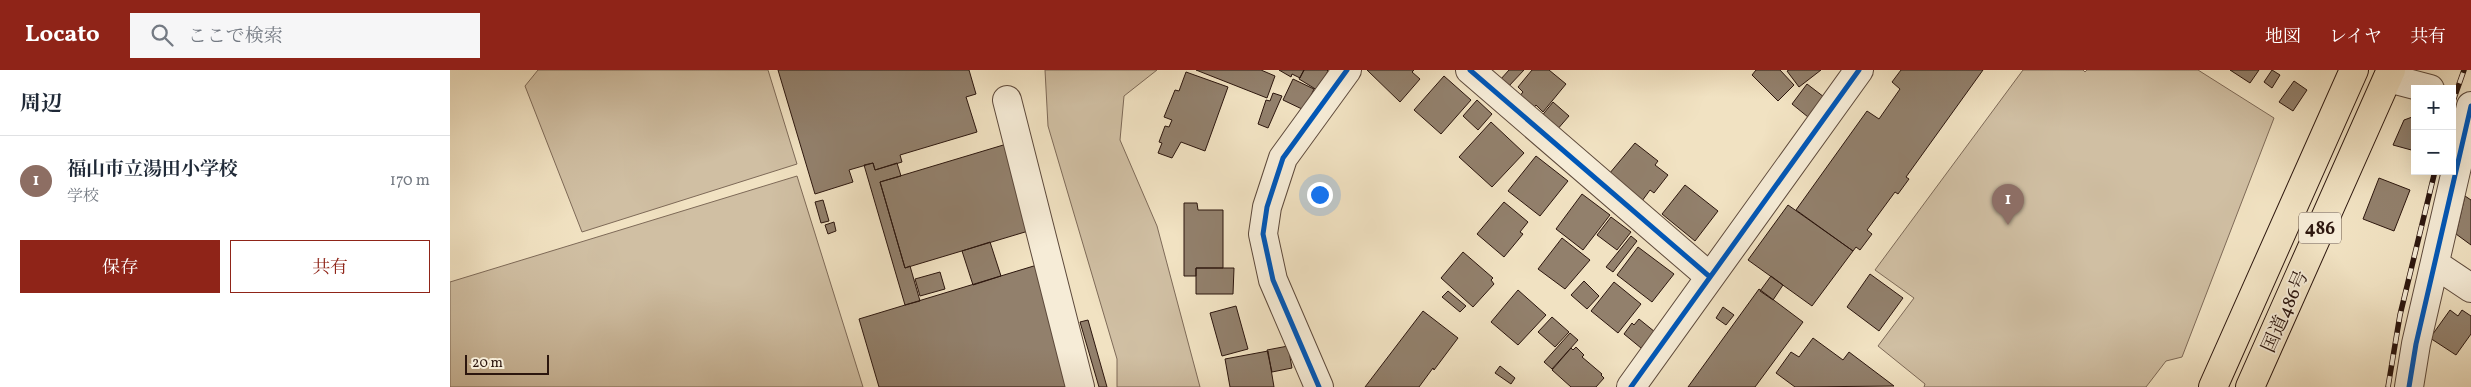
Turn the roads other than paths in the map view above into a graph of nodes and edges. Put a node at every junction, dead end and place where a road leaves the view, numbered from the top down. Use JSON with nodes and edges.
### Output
{"nodes":[{"id":1,"x":1347,"y":70,"type":"edge"},
{"id":2,"x":1470,"y":70,"type":"edge"},
{"id":3,"x":1859,"y":70,"type":"edge"},
{"id":4,"x":2354,"y":70,"type":"edge"},
{"id":5,"x":2389,"y":74,"type":"edge"},
{"id":6,"x":2419,"y":85,"type":"edge"},
{"id":7,"x":2456,"y":95,"type":"edge"},
{"id":8,"x":2471,"y":99,"type":"edge"},
{"id":9,"x":1007,"y":100,"type":"dead end"},
{"id":10,"x":2471,"y":106,"type":"edge"},
{"id":11,"x":2435,"y":264,"type":"junction"},
{"id":12,"x":1710,"y":277,"type":"junction"},
{"id":13,"x":2471,"y":288,"type":"edge"},
{"id":14,"x":1080,"y":387,"type":"edge"},
{"id":15,"x":1319,"y":387,"type":"edge"},
{"id":16,"x":1631,"y":387,"type":"edge"},
{"id":17,"x":2213,"y":387,"type":"edge"},
{"id":18,"x":2250,"y":387,"type":"edge"},
{"id":19,"x":2409,"y":387,"type":"edge"}],
"edges":[{"from":1,"to":15,"type":"street"},
{"from":2,"to":12,"type":"street"},
{"from":3,"to":12,"type":"street"},
{"from":4,"to":17,"type":"highway","name":"国道486号","number":"486"},
{"from":5,"to":6,"type":"street"},
{"from":5,"to":18,"type":"highway","name":"国道486号","number":"486"},
{"from":7,"to":8,"type":"street"},
{"from":9,"to":14,"type":"street"},
{"from":10,"to":11,"type":"street"},
{"from":11,"to":13,"type":"street"},
{"from":11,"to":19,"type":"street"},
{"from":12,"to":16,"type":"street"}]}
